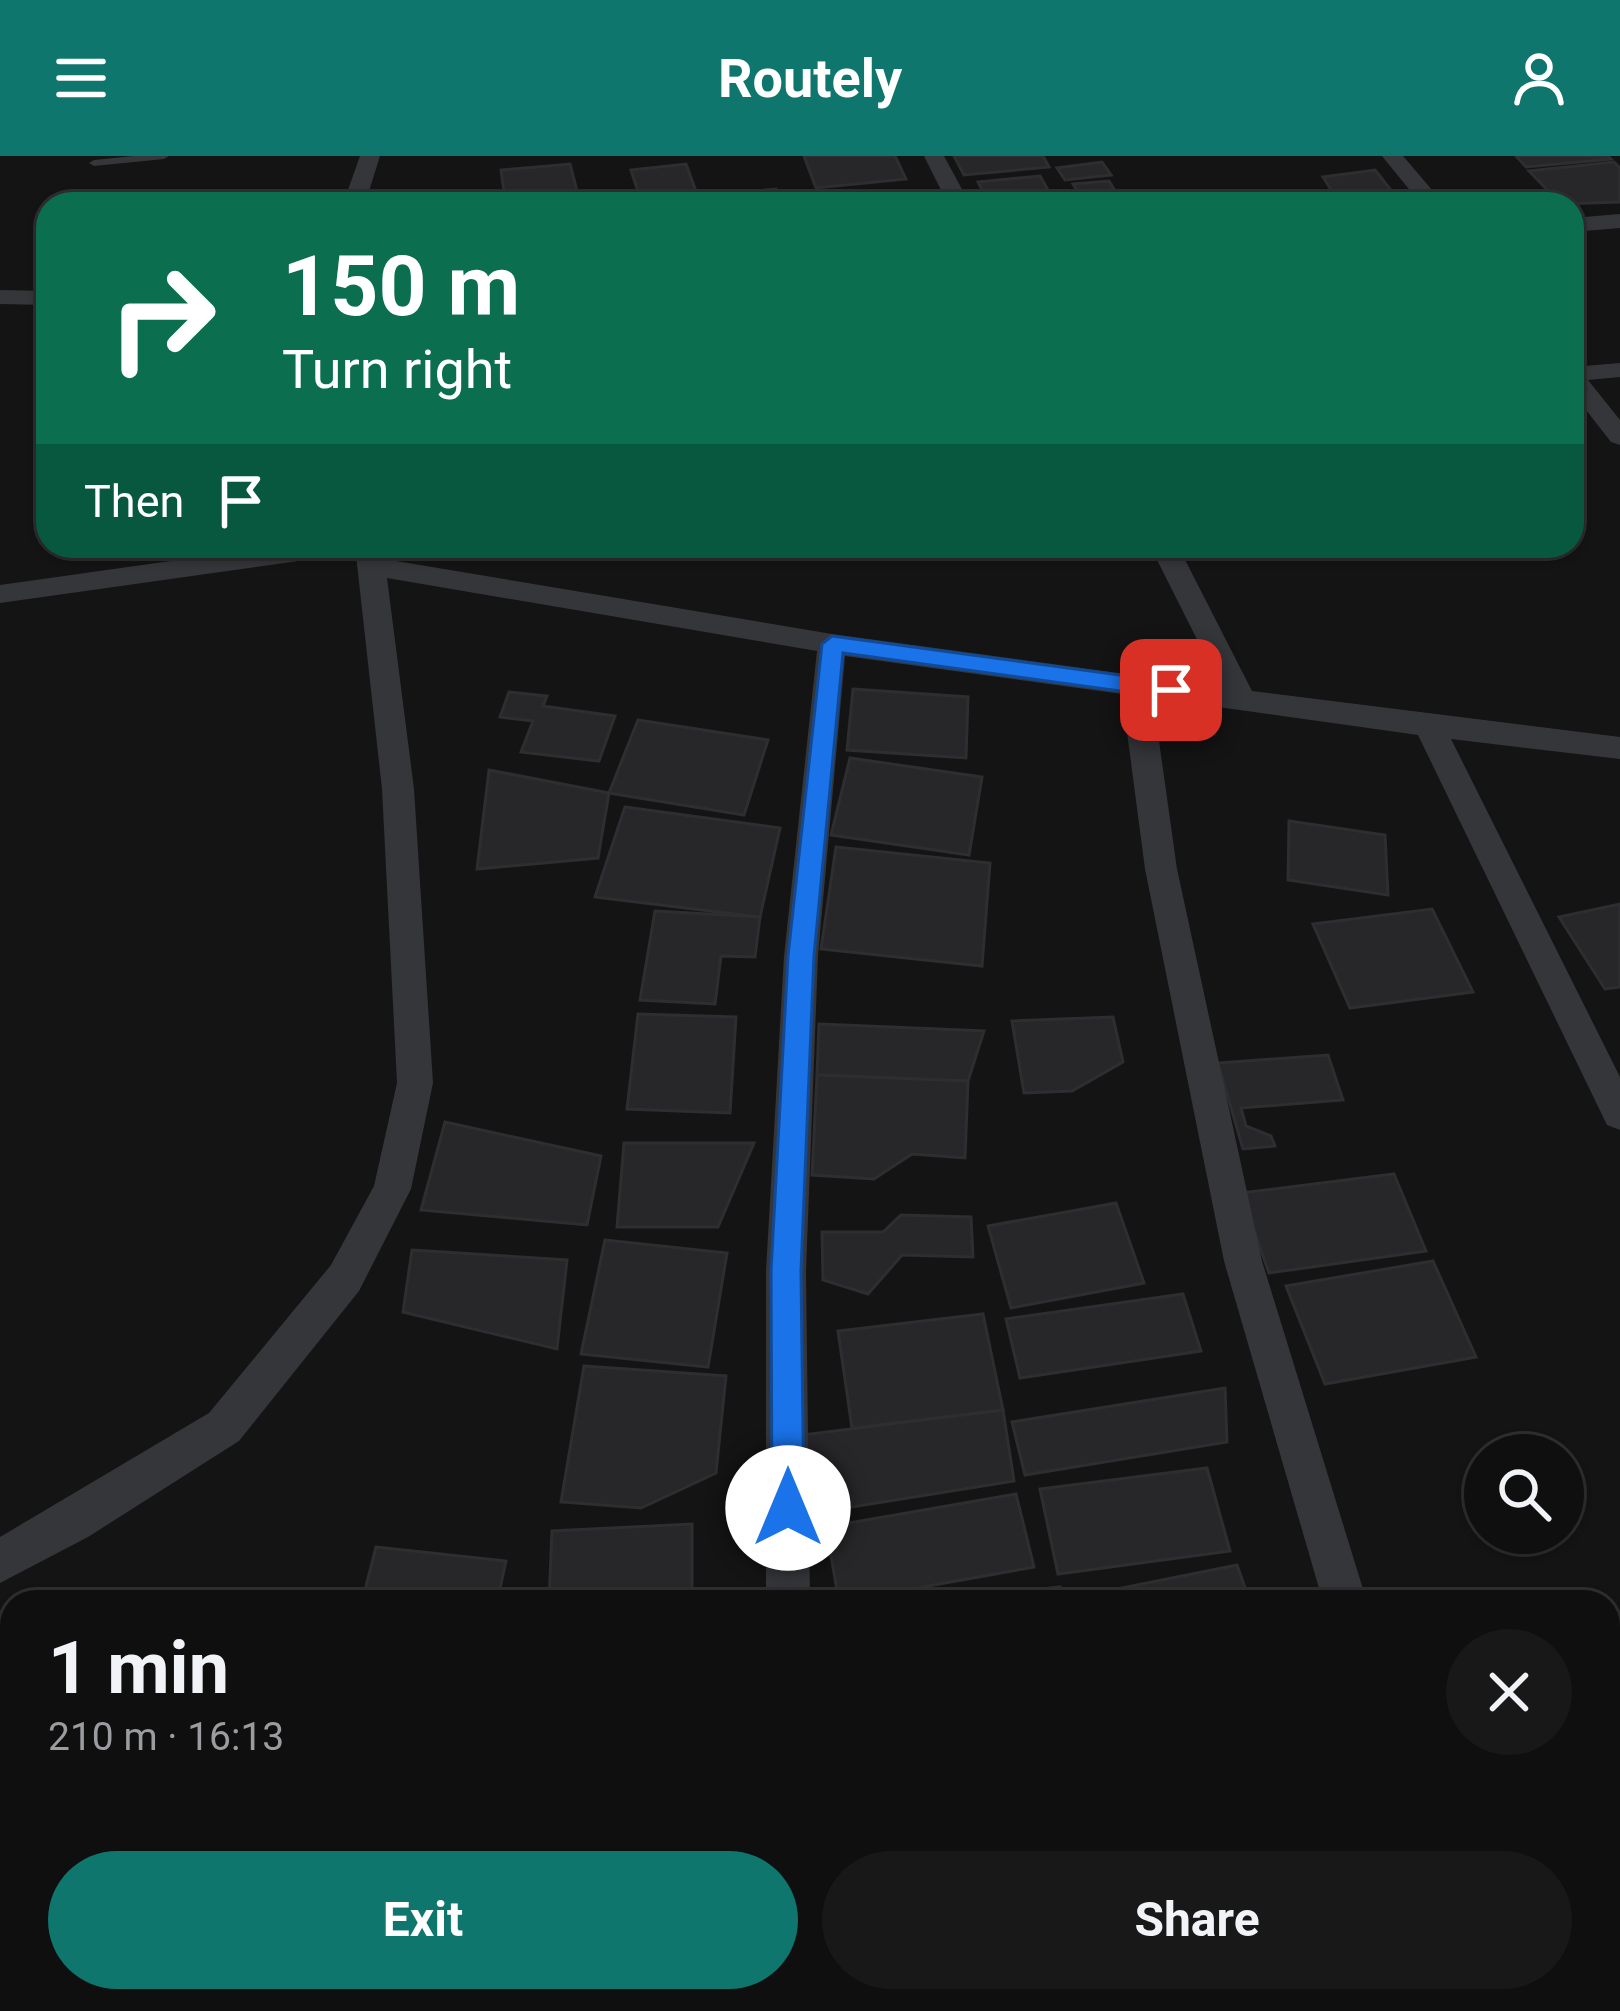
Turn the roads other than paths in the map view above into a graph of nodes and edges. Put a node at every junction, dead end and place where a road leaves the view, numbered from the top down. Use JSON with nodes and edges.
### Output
{"nodes":[{"id":1,"x":164,"y":156,"type":"edge"},
{"id":2,"x":370,"y":156,"type":"edge"},
{"id":3,"x":934,"y":156,"type":"edge"},
{"id":4,"x":1392,"y":156,"type":"edge"},
{"id":5,"x":94,"y":163,"type":"dead end"},
{"id":6,"x":358,"y":192,"type":"edge"},
{"id":7,"x":953,"y":192,"type":"edge"},
{"id":8,"x":1423,"y":192,"type":"edge"},
{"id":9,"x":1620,"y":221,"type":"edge"},
{"id":10,"x":1584,"y":224,"type":"edge"},
{"id":11,"x":0,"y":297,"type":"edge"},
{"id":12,"x":36,"y":298,"type":"edge"},
{"id":13,"x":1620,"y":370,"type":"edge"},
{"id":14,"x":1584,"y":374,"type":"edge"},
{"id":15,"x":1584,"y":390,"type":"edge"},
{"id":16,"x":1620,"y":437,"type":"edge"},
{"id":17,"x":309,"y":558,"type":"edge"},
{"id":18,"x":361,"y":558,"type":"edge"},
{"id":19,"x":391,"y":558,"type":"edge"},
{"id":20,"x":1170,"y":558,"type":"edge"},
{"id":21,"x":0,"y":594,"type":"edge"},
{"id":22,"x":832,"y":644,"type":"junction"},
{"id":23,"x":1136,"y":685,"type":"junction"},
{"id":24,"x":1241,"y":700,"type":"junction"},
{"id":25,"x":1430,"y":726,"type":"junction"},
{"id":26,"x":1620,"y":748,"type":"edge"},
{"id":27,"x":1620,"y":1114,"type":"edge"},
{"id":28,"x":0,"y":1561,"type":"edge"},
{"id":29,"x":788,"y":1590,"type":"edge"},
{"id":30,"x":1341,"y":1590,"type":"edge"}],
"edges":[{"from":1,"to":5,"type":"lane"},
{"from":2,"to":6,"type":"street"},
{"from":3,"to":7,"type":"street"},
{"from":4,"to":8,"type":"street"},
{"from":9,"to":10,"type":"street"},
{"from":11,"to":12,"type":"street"},
{"from":13,"to":14,"type":"street"},
{"from":15,"to":16,"type":"street"},
{"from":17,"to":21,"type":"street"},
{"from":18,"to":28,"type":"street"},
{"from":19,"to":22,"type":"street"},
{"from":20,"to":24,"type":"street"},
{"from":22,"to":23,"type":"street"},
{"from":22,"to":29,"type":"street"},
{"from":23,"to":24,"type":"street"},
{"from":23,"to":30,"type":"street"},
{"from":24,"to":25,"type":"street"},
{"from":25,"to":26,"type":"street"},
{"from":25,"to":27,"type":"street"}]}
